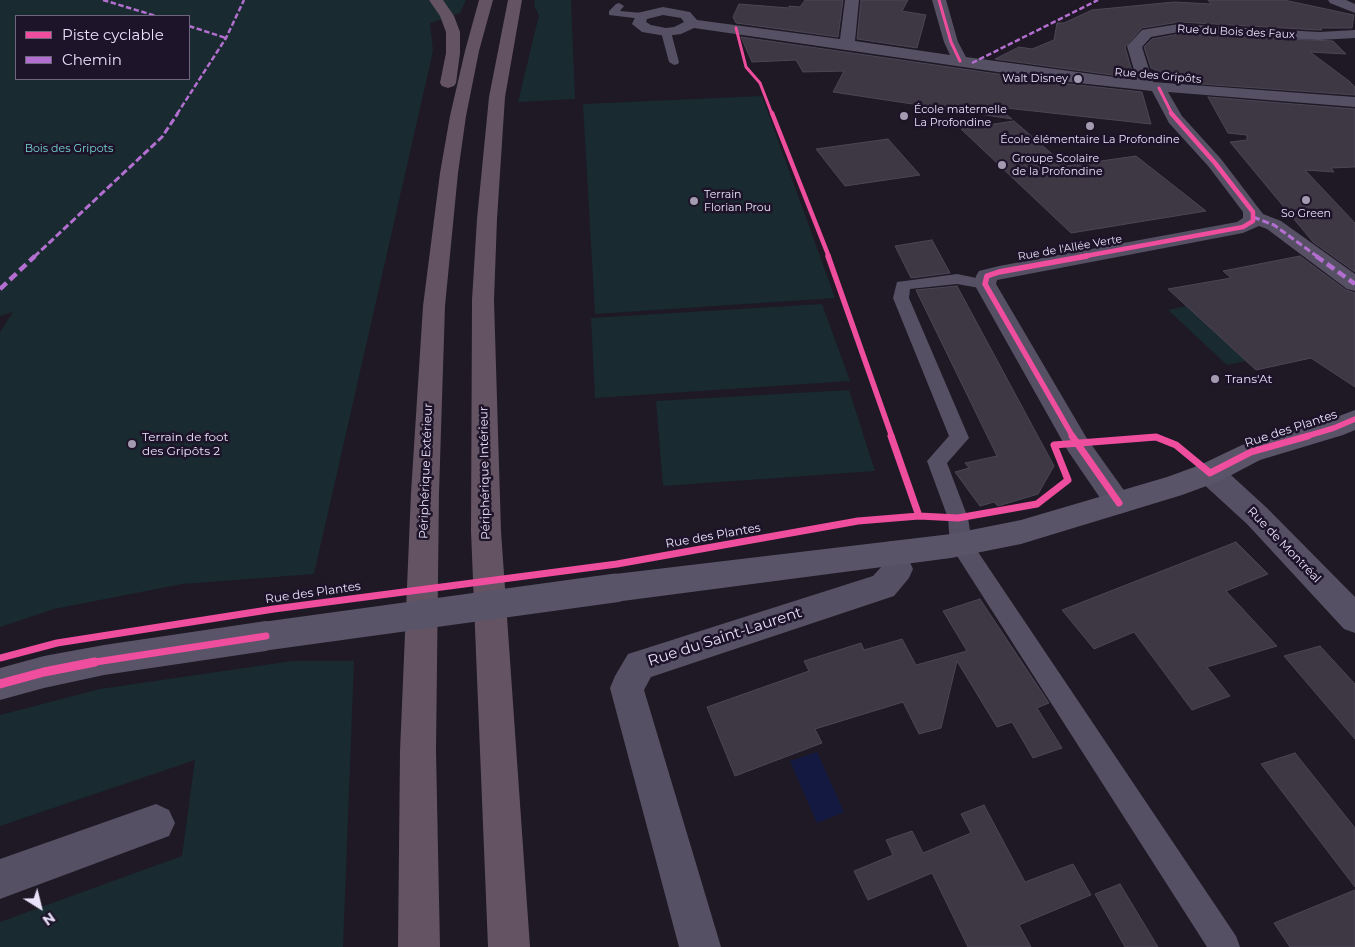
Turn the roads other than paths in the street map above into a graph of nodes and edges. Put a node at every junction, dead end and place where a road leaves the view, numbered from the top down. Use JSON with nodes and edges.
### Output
{"nodes":[{"id":1,"x":436,"y":0,"type":"edge"},
{"id":2,"x":486,"y":0,"type":"edge"},
{"id":3,"x":515,"y":0,"type":"edge"},
{"id":4,"x":852,"y":0,"type":"edge"},
{"id":5,"x":939,"y":0,"type":"edge"},
{"id":6,"x":1335,"y":0,"type":"edge"},
{"id":7,"x":619,"y":6,"type":"dead end"},
{"id":8,"x":678,"y":6,"type":"edge"},
{"id":9,"x":1355,"y":9,"type":"edge"},
{"id":10,"x":642,"y":16,"type":"junction"},
{"id":11,"x":690,"y":23,"type":"junction"},
{"id":12,"x":666,"y":32,"type":"junction"},
{"id":13,"x":1355,"y":34,"type":"edge"},
{"id":14,"x":847,"y":44,"type":"junction"},
{"id":15,"x":960,"y":61,"type":"junction"},
{"id":16,"x":674,"y":62,"type":"dead end"},
{"id":17,"x":1153,"y":87,"type":"junction"},
{"id":18,"x":1355,"y":102,"type":"edge"},
{"id":19,"x":450,"y":105,"type":"junction"},
{"id":20,"x":1253,"y":217,"type":"junction"},
{"id":21,"x":986,"y":284,"type":"junction"},
{"id":22,"x":1355,"y":284,"type":"edge"},
{"id":23,"x":1355,"y":419,"type":"edge"},
{"id":24,"x":1210,"y":473,"type":"junction"},
{"id":25,"x":1119,"y":503,"type":"junction"},
{"id":26,"x":961,"y":545,"type":"junction"},
{"id":27,"x":891,"y":554,"type":"junction"},
{"id":28,"x":1355,"y":619,"type":"edge"},
{"id":29,"x":0,"y":684,"type":"edge"},
{"id":30,"x":156,"y":823,"type":"dead end"},
{"id":31,"x":0,"y":879,"type":"edge"},
{"id":32,"x":419,"y":947,"type":"edge"},
{"id":33,"x":509,"y":947,"type":"edge"},
{"id":34,"x":700,"y":947,"type":"edge"},
{"id":35,"x":1225,"y":947,"type":"edge"}],
"edges":[{"from":1,"to":19,"type":"highway"},
{"from":2,"to":19,"type":"highway","name":"Périphérique Extérieur"},
{"from":3,"to":33,"type":"highway","name":"Périphérique Intérieur"},
{"from":4,"to":14,"type":"street"},
{"from":5,"to":15,"type":"street"},
{"from":6,"to":9,"type":"street"},
{"from":7,"to":10,"type":"lane"},
{"from":8,"to":10,"type":"street"},
{"from":8,"to":11,"type":"street"},
{"from":10,"to":12,"type":"street"},
{"from":11,"to":12,"type":"street"},
{"from":11,"to":14,"type":"street","name":"Rue des Gripôts"},
{"from":12,"to":16,"type":"lane"},
{"from":13,"to":17,"type":"street","name":"Rue du Bois des Faux"},
{"from":14,"to":15,"type":"street","name":"Rue des Gripôts"},
{"from":15,"to":17,"type":"street","name":"Rue des Gripôts"},
{"from":17,"to":18,"type":"street","name":"Rue des Gripôts"},
{"from":17,"to":20,"type":"street"},
{"from":19,"to":32,"type":"highway","name":"Périphérique Extérieur"},
{"from":20,"to":21,"type":"street","name":"Rue de l'Allée Verte"},
{"from":20,"to":22,"type":"street"},
{"from":21,"to":25,"type":"street"},
{"from":21,"to":26,"type":"lane"},
{"from":23,"to":24,"type":"street","name":"Rue des Plantes"},
{"from":24,"to":25,"type":"street","name":"Rue des Plantes"},
{"from":24,"to":28,"type":"street","name":"Rue de Montréal"},
{"from":25,"to":26,"type":"street","name":"Rue des Plantes"},
{"from":26,"to":27,"type":"street","name":"Rue des Plantes"},
{"from":26,"to":35,"type":"lane"},
{"from":27,"to":29,"type":"street","name":"Rue des Plantes","bridge":true},
{"from":27,"to":34,"type":"street","name":"Rue du Saint-Laurent"},
{"from":30,"to":31,"type":"street"}]}
